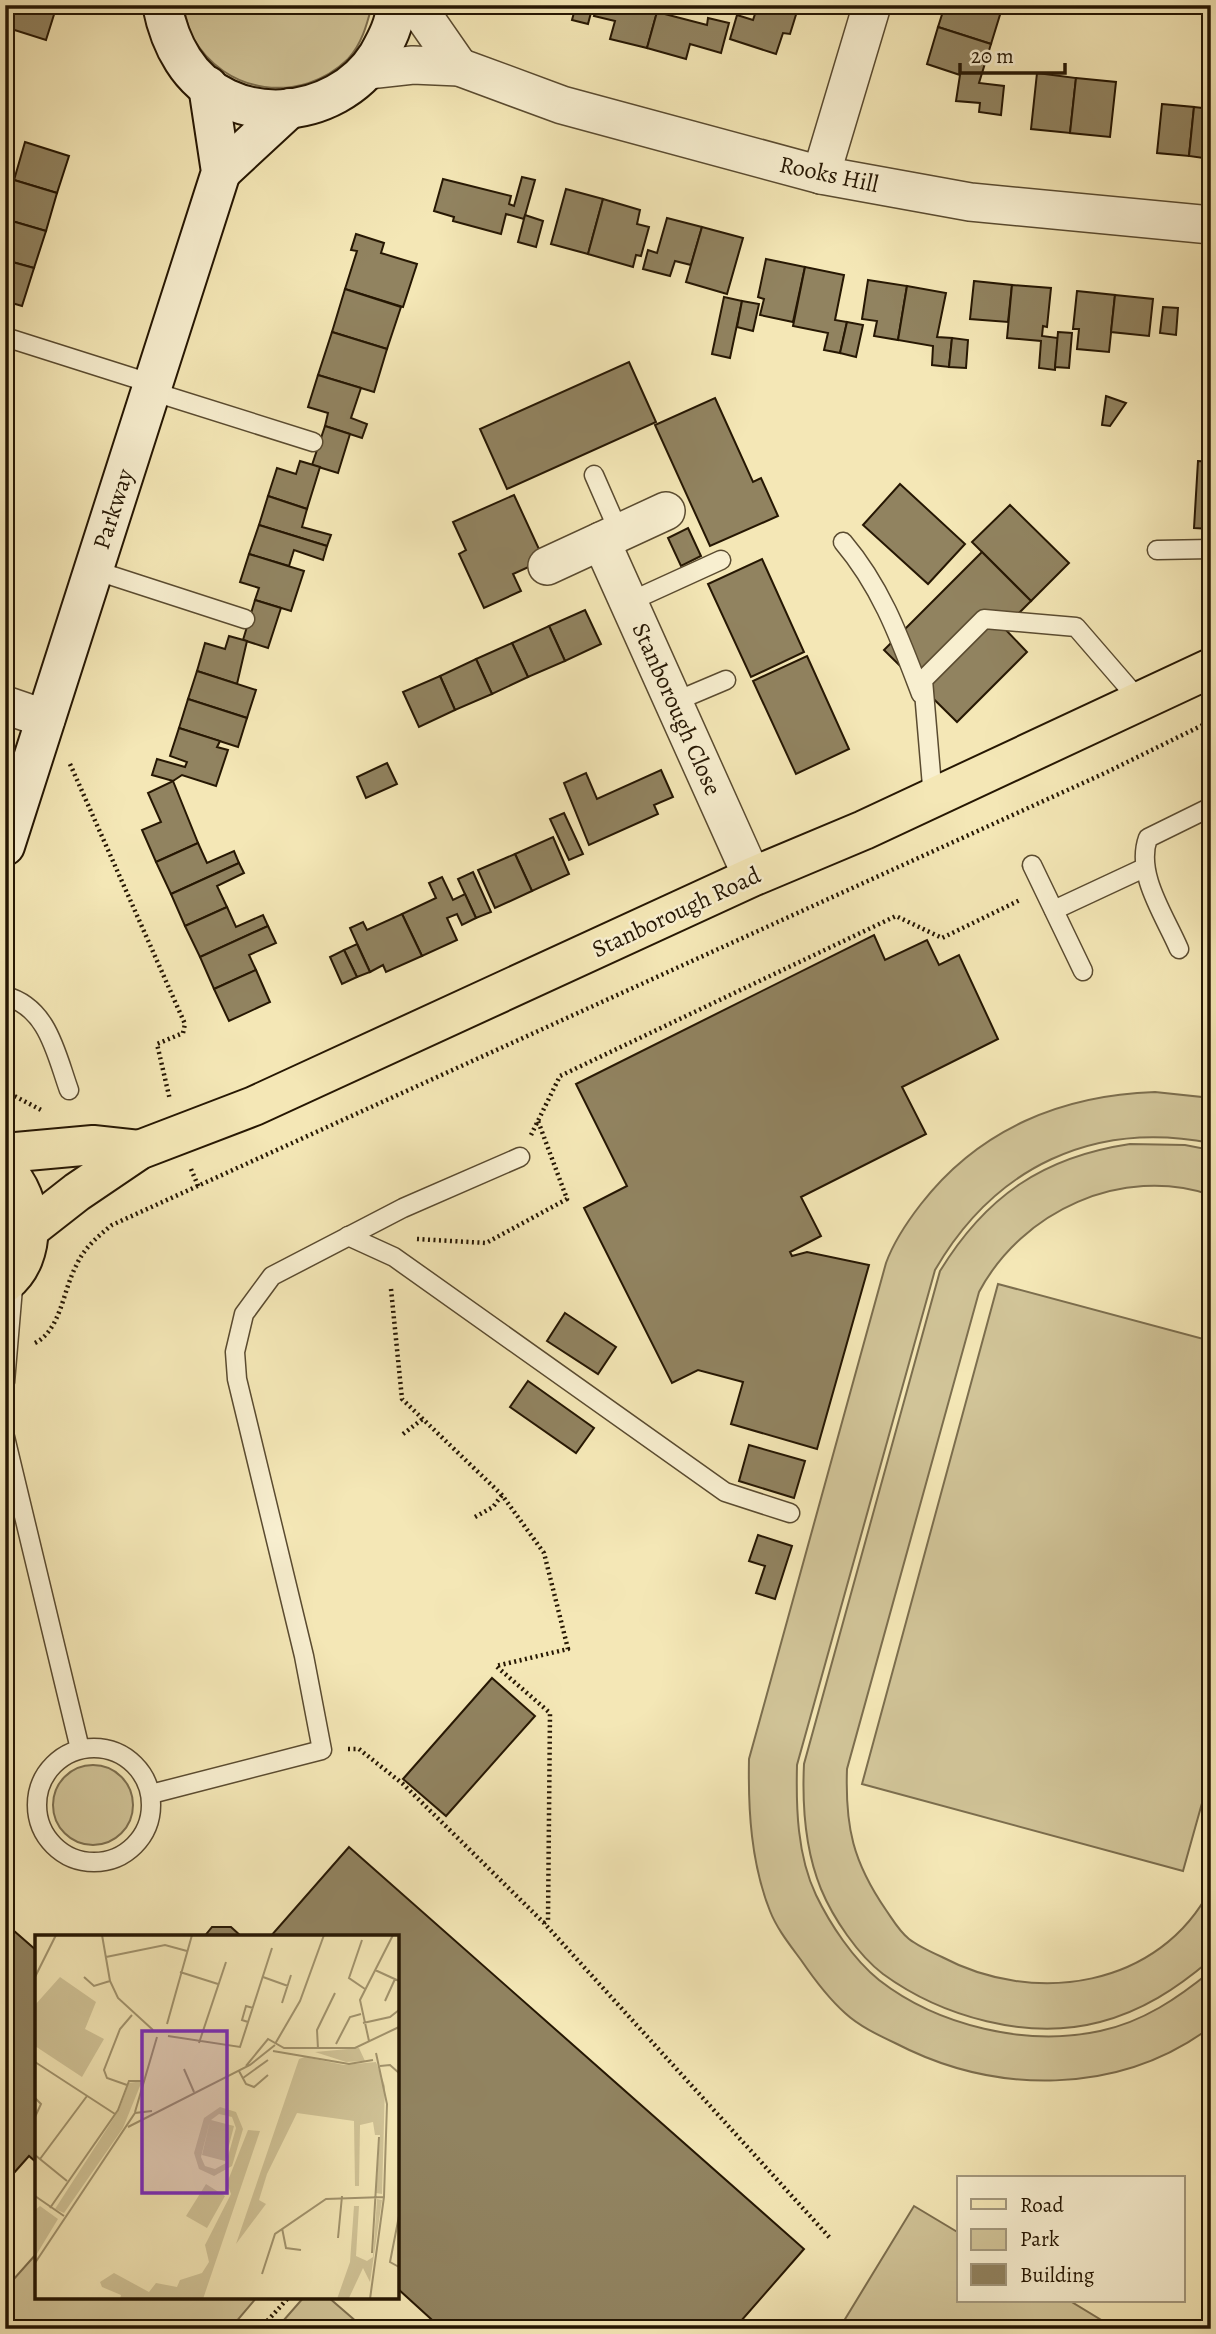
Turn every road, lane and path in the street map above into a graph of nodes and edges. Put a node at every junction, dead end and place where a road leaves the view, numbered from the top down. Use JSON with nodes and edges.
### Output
{"nodes":[{"id":1,"x":162,"y":5,"type":"edge"},
{"id":2,"x":396,"y":5,"type":"edge"},
{"id":3,"x":416,"y":5,"type":"edge"},
{"id":4,"x":872,"y":5,"type":"edge"},
{"id":5,"x":459,"y":67,"type":"junction"},
{"id":6,"x":368,"y":70,"type":"junction"},
{"id":7,"x":208,"y":86,"type":"junction"},
{"id":8,"x":290,"y":108,"type":"junction"},
{"id":9,"x":221,"y":172,"type":"junction"},
{"id":10,"x":821,"y":175,"type":"junction"},
{"id":11,"x":1211,"y":225,"type":"edge"},
{"id":12,"x":5,"y":337,"type":"edge"},
{"id":13,"x":152,"y":387,"type":"junction"},
{"id":14,"x":313,"y":442,"type":"dead end"},
{"id":15,"x":594,"y":475,"type":"dead end"},
{"id":16,"x":666,"y":511,"type":"dead end"},
{"id":17,"x":610,"y":537,"type":"junction"},
{"id":18,"x":843,"y":542,"type":"dead end"},
{"id":19,"x":1211,"y":548,"type":"edge"},
{"id":20,"x":1157,"y":551,"type":"dead end"},
{"id":21,"x":721,"y":560,"type":"dead end"},
{"id":22,"x":547,"y":566,"type":"dead end"},
{"id":23,"x":94,"y":570,"type":"junction"},
{"id":24,"x":629,"y":602,"type":"junction"},
{"id":25,"x":245,"y":619,"type":"dead end"},
{"id":26,"x":1211,"y":668,"type":"edge"},
{"id":27,"x":726,"y":680,"type":"dead end"},
{"id":28,"x":1140,"y":701,"type":"junction"},
{"id":29,"x":674,"y":702,"type":"junction"},
{"id":30,"x":925,"y":704,"type":"junction"},
{"id":31,"x":5,"y":705,"type":"edge"},
{"id":32,"x":46,"y":719,"type":"junction"},
{"id":33,"x":1211,"y":721,"type":"edge"},
{"id":34,"x":933,"y":798,"type":"junction"},
{"id":35,"x":1211,"y":807,"type":"edge"},
{"id":36,"x":5,"y":846,"type":"edge"},
{"id":37,"x":1032,"y":865,"type":"dead end"},
{"id":38,"x":1144,"y":867,"type":"junction"},
{"id":39,"x":752,"y":877,"type":"junction"},
{"id":40,"x":1043,"y":889,"type":"junction"},
{"id":41,"x":1054,"y":910,"type":"junction"},
{"id":42,"x":1180,"y":949,"type":"dead end"},
{"id":43,"x":1083,"y":971,"type":"dead end"},
{"id":44,"x":5,"y":996,"type":"edge"},
{"id":45,"x":69,"y":1090,"type":"dead end"},
{"id":46,"x":171,"y":1107,"type":"dead end"},
{"id":47,"x":538,"y":1121,"type":"junction"},
{"id":48,"x":139,"y":1150,"type":"junction"},
{"id":49,"x":5,"y":1153,"type":"edge"},
{"id":50,"x":520,"y":1157,"type":"joint"},
{"id":51,"x":5,"y":1170,"type":"edge"},
{"id":52,"x":31,"y":1228,"type":"junction"},
{"id":53,"x":348,"y":1236,"type":"junction"},
{"id":54,"x":394,"y":1257,"type":"junction"},
{"id":55,"x":10,"y":1279,"type":"edge"},
{"id":56,"x":25,"y":1343,"type":"dead end"},
{"id":57,"x":5,"y":1382,"type":"edge"},
{"id":58,"x":424,"y":1419,"type":"junction"},
{"id":59,"x":403,"y":1434,"type":"dead end"},
{"id":60,"x":5,"y":1437,"type":"edge"},
{"id":61,"x":502,"y":1495,"type":"junction"},
{"id":62,"x":790,"y":1513,"type":"dead end"},
{"id":63,"x":475,"y":1517,"type":"dead end"},
{"id":64,"x":80,"y":1749,"type":"junction"},
{"id":65,"x":322,"y":1750,"type":"junction"},
{"id":66,"x":151,"y":1794,"type":"junction"},
{"id":67,"x":544,"y":1923,"type":"junction"},
{"id":68,"x":830,"y":2238,"type":"dead end"},
{"id":69,"x":287,"y":2299,"type":"edge"},
{"id":70,"x":260,"y":2329,"type":"edge"}],
"edges":[{"from":1,"to":7,"type":"street"},
{"from":2,"to":6,"type":"street"},
{"from":3,"to":5,"type":"street"},
{"from":4,"to":10,"type":"street"},
{"from":5,"to":6,"type":"street","name":"Rooks Hill"},
{"from":5,"to":10,"type":"street","name":"Rooks Hill"},
{"from":6,"to":8,"type":"street"},
{"from":7,"to":8,"type":"street"},
{"from":7,"to":9,"type":"street","name":"Parkway"},
{"from":8,"to":9,"type":"street","name":"Parkway"},
{"from":9,"to":13,"type":"street","name":"Parkway"},
{"from":10,"to":11,"type":"street","name":"Rooks Hill"},
{"from":12,"to":13,"type":"lane"},
{"from":13,"to":14,"type":"lane"},
{"from":13,"to":23,"type":"street","name":"Parkway"},
{"from":15,"to":17,"type":"lane"},
{"from":16,"to":17,"type":"street"},
{"from":17,"to":22,"type":"street"},
{"from":17,"to":24,"type":"street","name":"Stanborough Close"},
{"from":18,"to":30,"type":"lane"},
{"from":19,"to":20,"type":"lane"},
{"from":21,"to":24,"type":"lane"},
{"from":23,"to":25,"type":"lane"},
{"from":23,"to":32,"type":"street","name":"Parkway"},
{"from":24,"to":29,"type":"street","name":"Stanborough Close"},
{"from":26,"to":28,"type":"main road","name":"Stanborough Road"},
{"from":27,"to":29,"type":"lane"},
{"from":28,"to":30,"type":"lane"},
{"from":28,"to":34,"type":"main road","name":"Stanborough Road"},
{"from":29,"to":39,"type":"street","name":"Stanborough Close"},
{"from":30,"to":34,"type":"lane"},
{"from":31,"to":32,"type":"street"},
{"from":32,"to":36,"type":"street","name":"Parkway"},
{"from":32,"to":46,"type":"path"},
{"from":33,"to":56,"type":"path"},
{"from":34,"to":39,"type":"main road","name":"Stanborough Road"},
{"from":35,"to":38,"type":"lane"},
{"from":37,"to":40,"type":"lane"},
{"from":38,"to":41,"type":"lane"},
{"from":38,"to":42,"type":"lane"},
{"from":39,"to":48,"type":"main road","name":"Stanborough Road"},
{"from":40,"to":41,"type":"lane"},
{"from":40,"to":47,"type":"path"},
{"from":41,"to":43,"type":"lane"},
{"from":44,"to":45,"type":"lane"},
{"from":47,"to":50,"type":"path"},
{"from":47,"to":54,"type":"path"},
{"from":48,"to":49,"type":"main road","name":"Stanborough Road"},
{"from":48,"to":52,"type":"main road","name":"Stanborough Road"},
{"from":50,"to":53,"type":"lane"},
{"from":51,"to":52,"type":"main road"},
{"from":52,"to":55,"type":"main road"},
{"from":53,"to":54,"type":"lane"},
{"from":53,"to":65,"type":"lane"},
{"from":54,"to":58,"type":"path"},
{"from":54,"to":62,"type":"lane"},
{"from":55,"to":57,"type":"lane"},
{"from":58,"to":59,"type":"path"},
{"from":58,"to":61,"type":"path"},
{"from":60,"to":64,"type":"lane"},
{"from":61,"to":63,"type":"path"},
{"from":61,"to":67,"type":"path"},
{"from":64,"to":66,"type":"lane"},
{"from":64,"to":66,"type":"lane"},
{"from":65,"to":66,"type":"lane"},
{"from":65,"to":67,"type":"path"},
{"from":67,"to":68,"type":"path"},
{"from":69,"to":70,"type":"path"}]}
